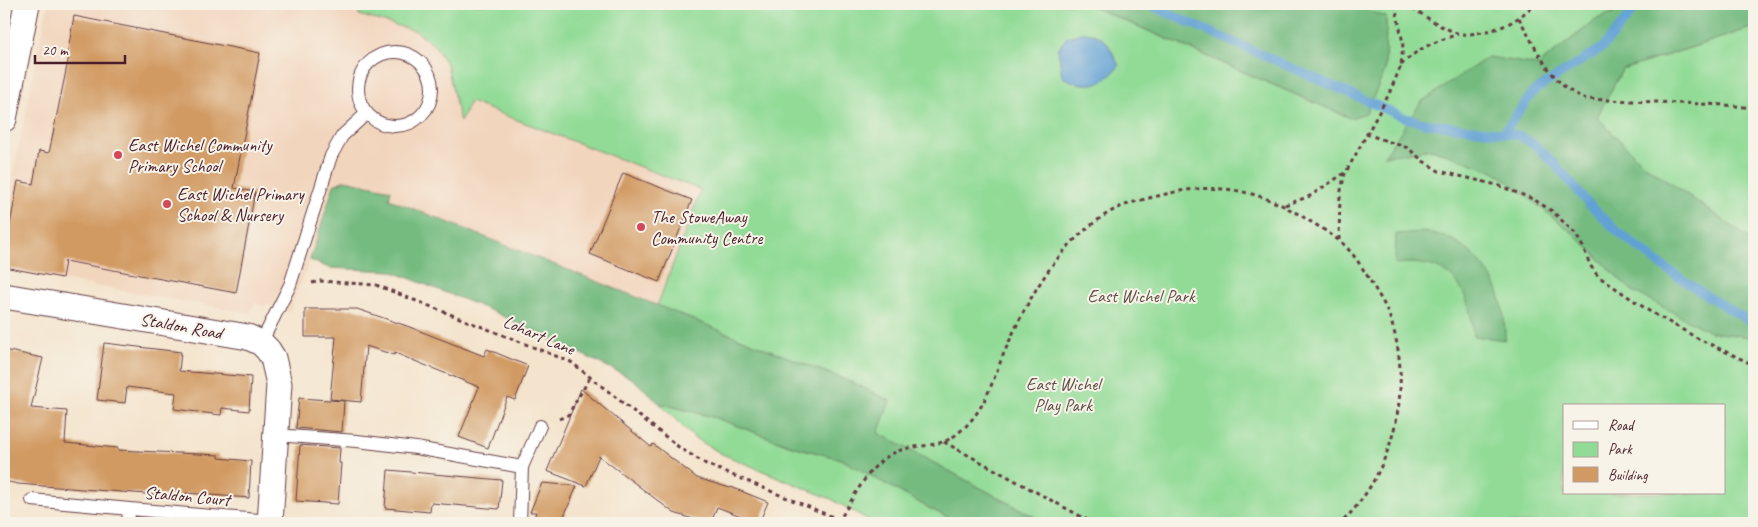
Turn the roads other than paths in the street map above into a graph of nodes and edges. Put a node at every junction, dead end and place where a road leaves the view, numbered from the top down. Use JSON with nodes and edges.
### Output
{"nodes":[{"id":1,"x":27,"y":4,"type":"edge"},
{"id":2,"x":367,"y":113,"type":"junction"},
{"id":3,"x":4,"y":119,"type":"edge"},
{"id":4,"x":4,"y":296,"type":"edge"},
{"id":5,"x":261,"y":343,"type":"junction"},
{"id":6,"x":540,"y":426,"type":"road end"},
{"id":7,"x":276,"y":435,"type":"junction"},
{"id":8,"x":522,"y":467,"type":"junction"},
{"id":9,"x":32,"y":500,"type":"dead end"},
{"id":10,"x":130,"y":509,"type":"junction"},
{"id":11,"x":270,"y":522,"type":"edge"},
{"id":12,"x":127,"y":523,"type":"edge"},
{"id":13,"x":520,"y":523,"type":"edge"}],
"edges":[{"from":1,"to":3,"type":"street"},
{"from":2,"to":2,"type":"lane"},
{"from":2,"to":5,"type":"lane"},
{"from":4,"to":5,"type":"street","name":"Staldon Road"},
{"from":5,"to":7,"type":"street"},
{"from":6,"to":8,"type":"lane"},
{"from":7,"to":8,"type":"lane"},
{"from":7,"to":11,"type":"street"},
{"from":8,"to":13,"type":"lane"},
{"from":9,"to":10,"type":"lane","name":"Staldon Court"},
{"from":10,"to":11,"type":"lane","name":"Staldon Court"},
{"from":10,"to":12,"type":"lane","name":"Staldon Court"}]}
